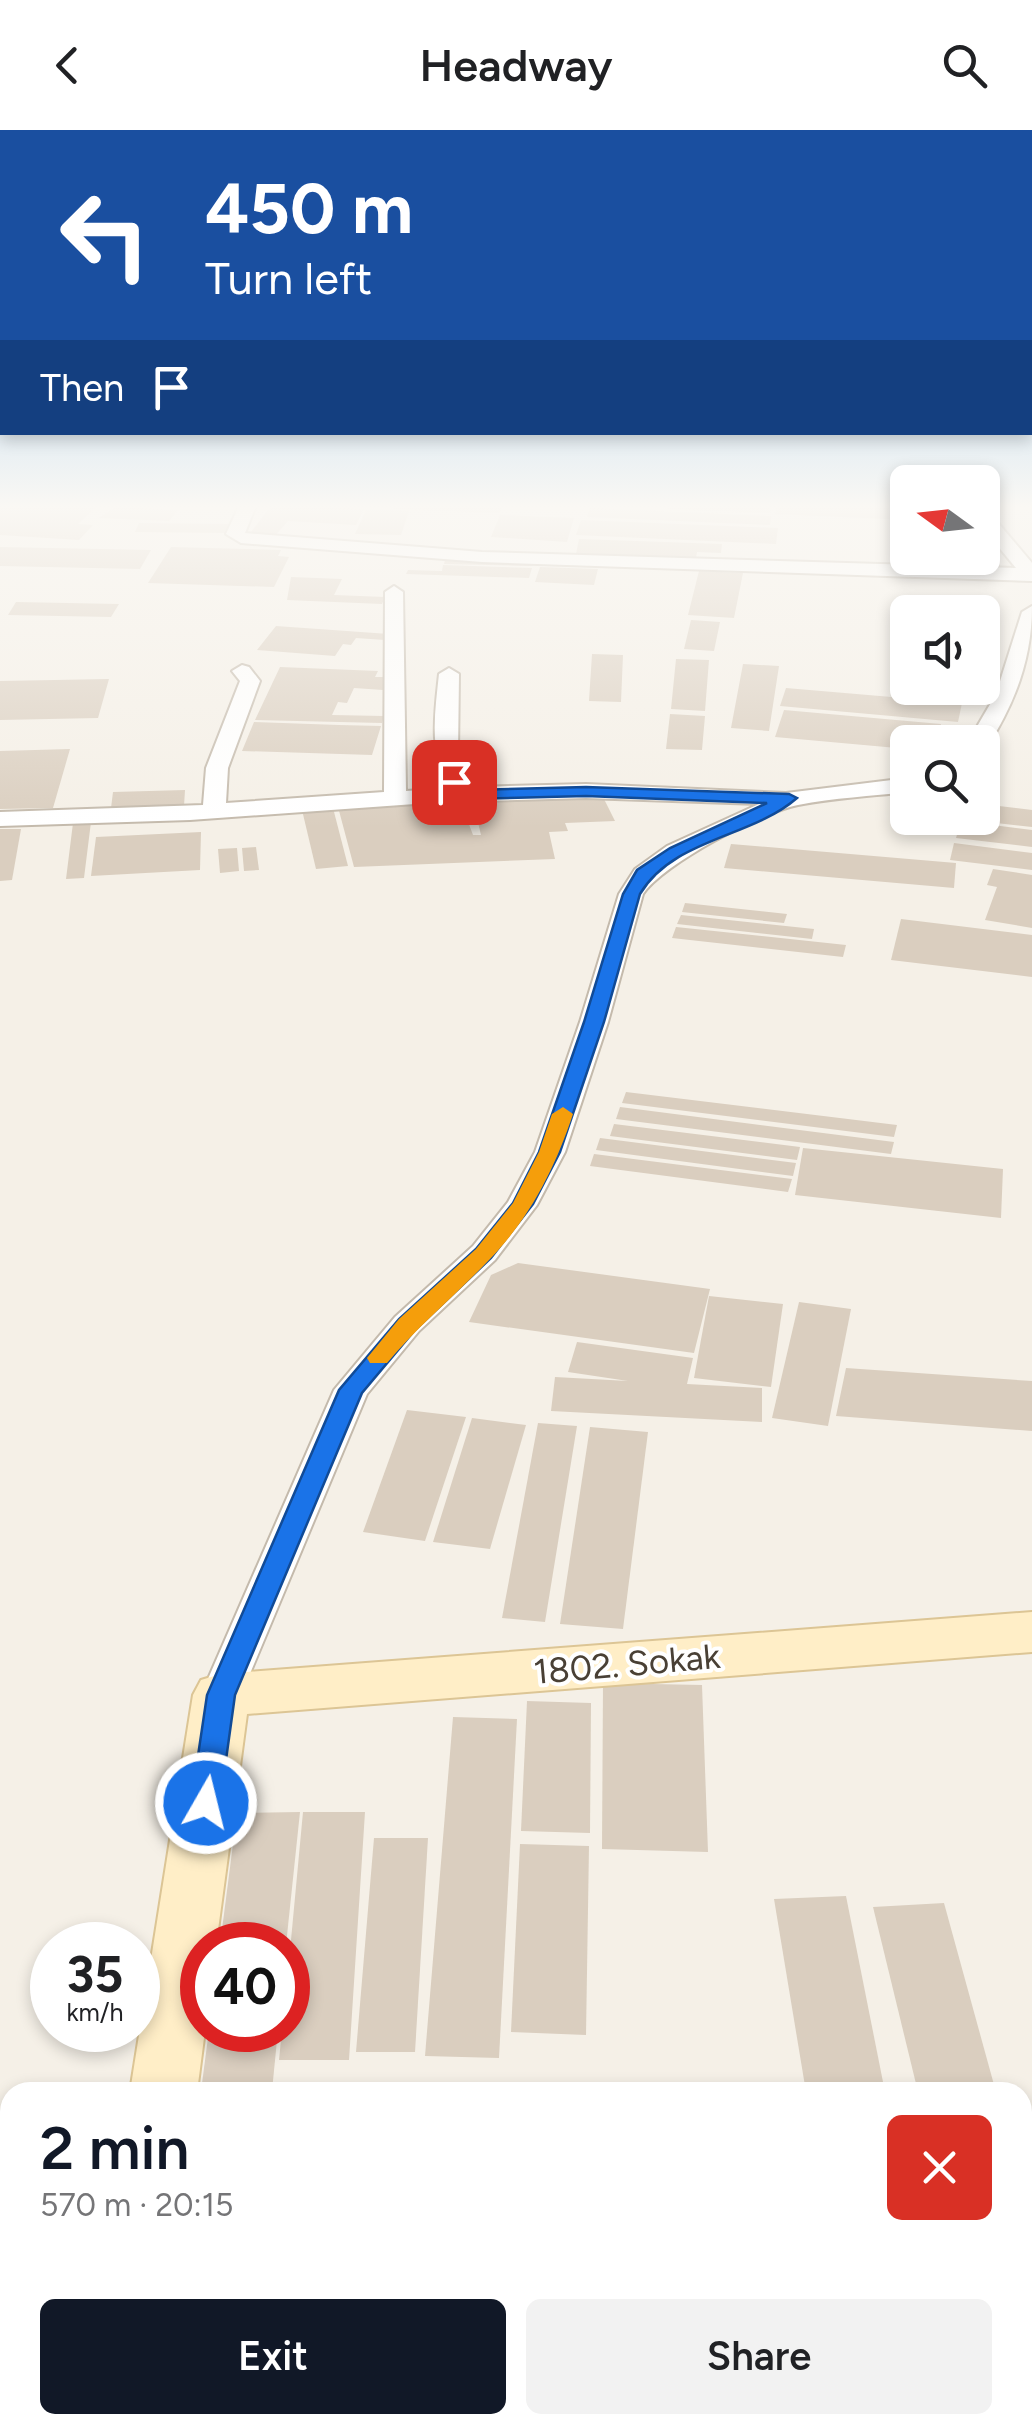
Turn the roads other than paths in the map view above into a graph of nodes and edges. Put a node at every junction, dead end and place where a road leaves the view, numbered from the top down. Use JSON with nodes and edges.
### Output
{"nodes":[{"id":1,"x":394,"y":614,"type":"edge"},
{"id":2,"x":1032,"y":614,"type":"edge"},
{"id":3,"x":242,"y":671,"type":"dead end"},
{"id":4,"x":450,"y":674,"type":"dead end"},
{"id":5,"x":989,"y":725,"type":"edge"},
{"id":6,"x":890,"y":788,"type":"edge"},
{"id":7,"x":467,"y":794,"type":"junction"},
{"id":8,"x":394,"y":798,"type":"junction"},
{"id":9,"x":789,"y":798,"type":"junction"},
{"id":10,"x":214,"y":811,"type":"junction"},
{"id":11,"x":0,"y":818,"type":"edge"},
{"id":12,"x":1032,"y":1632,"type":"edge"},
{"id":13,"x":221,"y":1695,"type":"junction"},
{"id":14,"x":164,"y":2082,"type":"edge"}],
"edges":[{"from":1,"to":8,"type":"street"},
{"from":2,"to":5,"type":"street"},
{"from":3,"to":10,"type":"street"},
{"from":4,"to":7,"type":"street"},
{"from":6,"to":9,"type":"street"},
{"from":7,"to":8,"type":"street"},
{"from":7,"to":9,"type":"street"},
{"from":8,"to":10,"type":"street"},
{"from":9,"to":13,"type":"street"},
{"from":10,"to":11,"type":"street"},
{"from":12,"to":13,"type":"street","name":"1802. Sokak"},
{"from":13,"to":14,"type":"street"}]}
